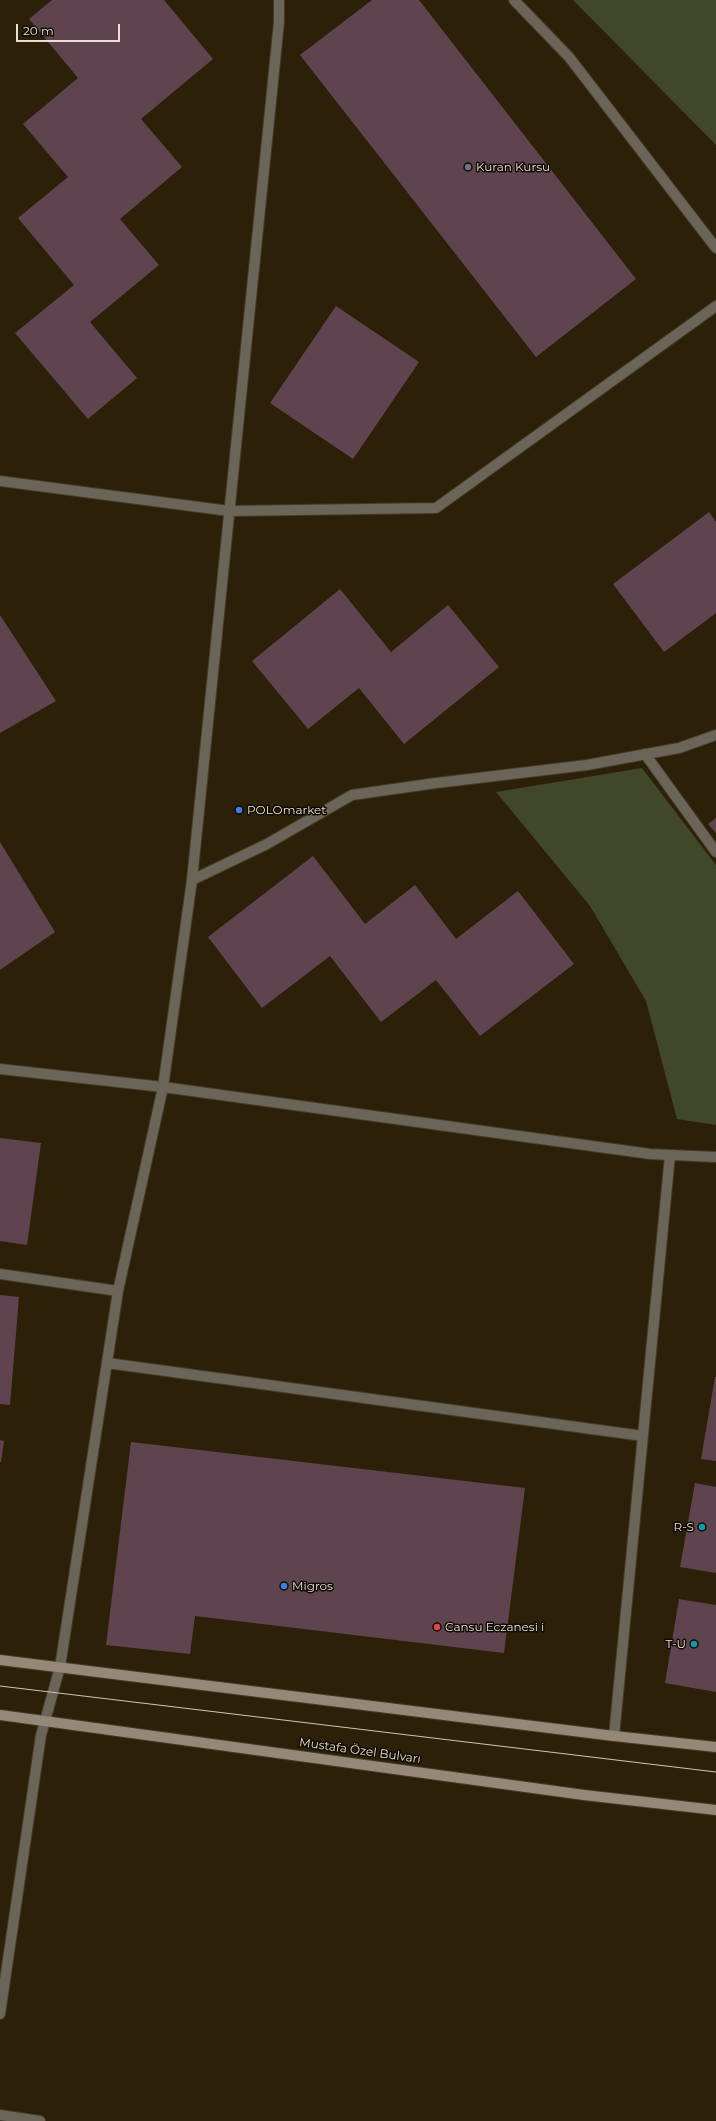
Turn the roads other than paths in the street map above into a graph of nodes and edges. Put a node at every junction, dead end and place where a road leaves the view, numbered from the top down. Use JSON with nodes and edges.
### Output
{"nodes":[{"id":1,"x":279,"y":0,"type":"edge"},
{"id":2,"x":514,"y":0,"type":"edge"},
{"id":3,"x":716,"y":248,"type":"edge"},
{"id":4,"x":716,"y":306,"type":"edge"},
{"id":5,"x":0,"y":481,"type":"edge"},
{"id":6,"x":229,"y":511,"type":"junction"},
{"id":7,"x":716,"y":735,"type":"edge"},
{"id":8,"x":645,"y":754,"type":"junction"},
{"id":9,"x":716,"y":852,"type":"edge"},
{"id":10,"x":192,"y":880,"type":"junction"},
{"id":11,"x":0,"y":1069,"type":"edge"},
{"id":12,"x":164,"y":1087,"type":"junction"},
{"id":13,"x":670,"y":1155,"type":"junction"},
{"id":14,"x":716,"y":1157,"type":"edge"},
{"id":15,"x":0,"y":1274,"type":"edge"},
{"id":16,"x":118,"y":1291,"type":"junction"},
{"id":17,"x":107,"y":1363,"type":"junction"},
{"id":18,"x":643,"y":1436,"type":"junction"},
{"id":19,"x":0,"y":1660,"type":"edge"},
{"id":20,"x":60,"y":1667,"type":"junction"},
{"id":21,"x":0,"y":1715,"type":"edge"},
{"id":22,"x":45,"y":1721,"type":"junction"},
{"id":23,"x":614,"y":1736,"type":"junction"},
{"id":24,"x":716,"y":1748,"type":"edge"},
{"id":25,"x":716,"y":1810,"type":"edge"},
{"id":26,"x":0,"y":2014,"type":"edge"},
{"id":27,"x":0,"y":2115,"type":"edge"},
{"id":28,"x":40,"y":2121,"type":"edge"}],
"edges":[{"from":1,"to":6,"type":"street"},
{"from":2,"to":3,"type":"street"},
{"from":4,"to":6,"type":"street"},
{"from":5,"to":6,"type":"street"},
{"from":6,"to":10,"type":"street"},
{"from":7,"to":8,"type":"street"},
{"from":8,"to":9,"type":"street"},
{"from":8,"to":10,"type":"street"},
{"from":10,"to":12,"type":"street"},
{"from":11,"to":12,"type":"street"},
{"from":12,"to":13,"type":"street"},
{"from":12,"to":16,"type":"street"},
{"from":13,"to":14,"type":"street"},
{"from":13,"to":18,"type":"street"},
{"from":15,"to":16,"type":"street"},
{"from":16,"to":17,"type":"street"},
{"from":17,"to":18,"type":"street"},
{"from":17,"to":20,"type":"street"},
{"from":18,"to":23,"type":"street"},
{"from":19,"to":20,"type":"main road"},
{"from":20,"to":22,"type":"street"},
{"from":20,"to":23,"type":"main road"},
{"from":21,"to":22,"type":"main road","name":"Mustafa Özel Bulvarı"},
{"from":22,"to":25,"type":"main road","name":"Mustafa Özel Bulvarı"},
{"from":22,"to":26,"type":"street"},
{"from":23,"to":24,"type":"main road"},
{"from":27,"to":28,"type":"street"}]}
